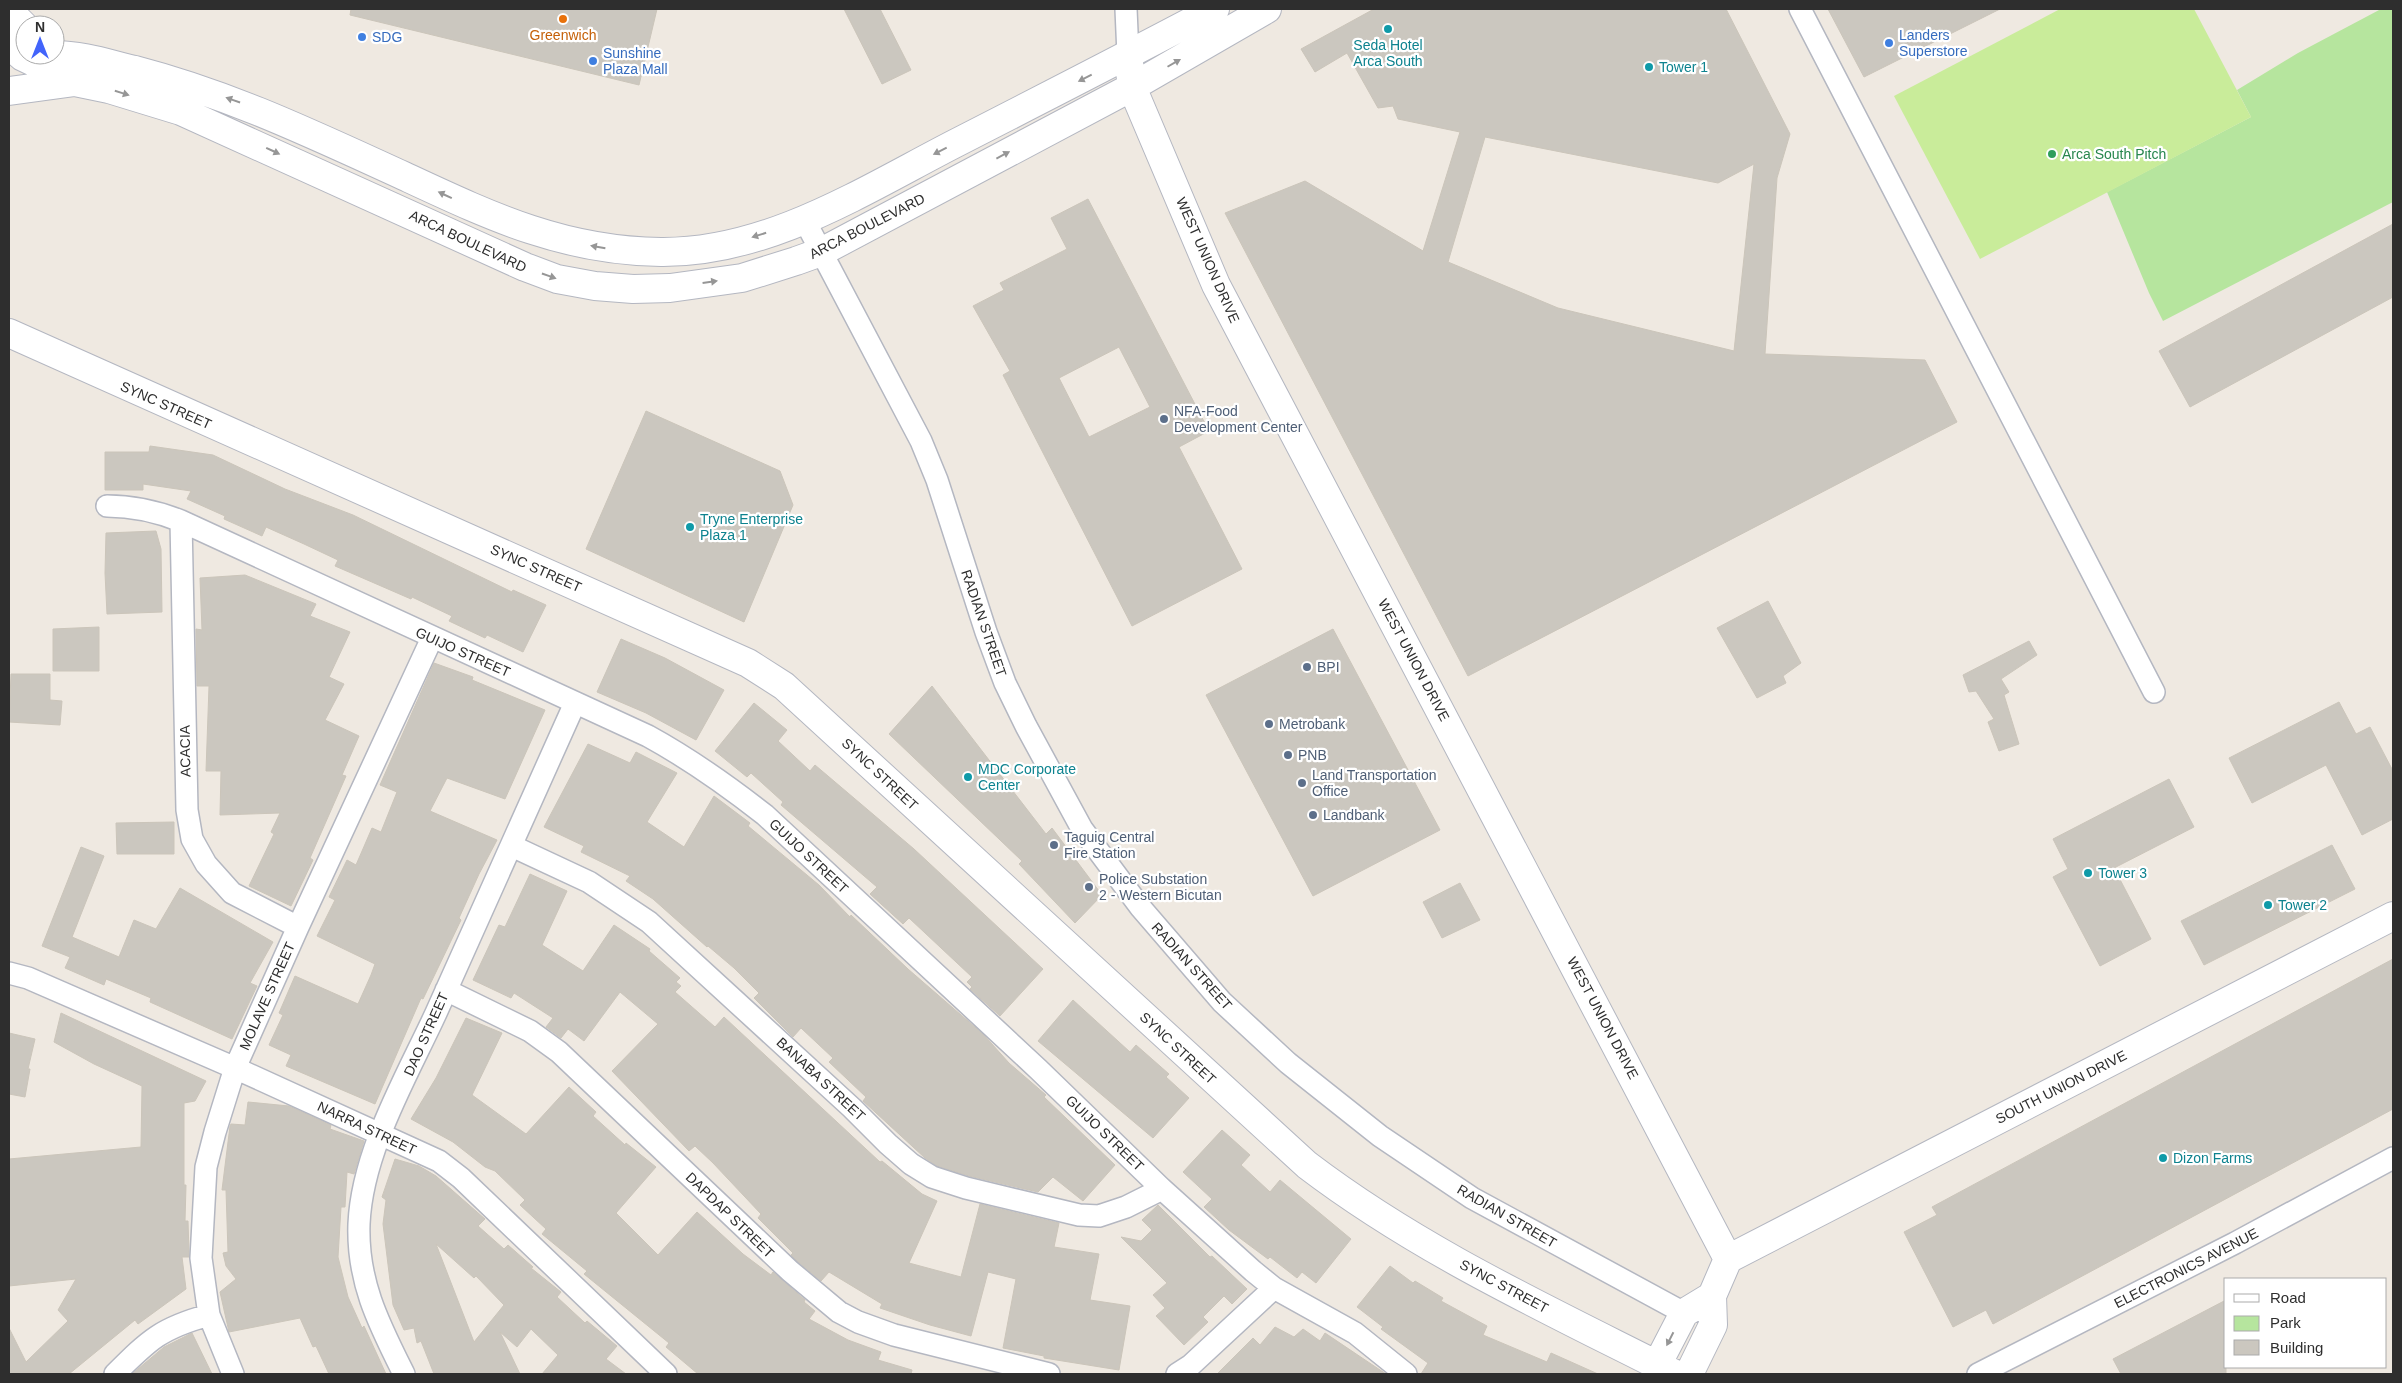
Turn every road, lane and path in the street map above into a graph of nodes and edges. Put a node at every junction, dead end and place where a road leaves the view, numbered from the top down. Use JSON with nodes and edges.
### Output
{"nodes":[{"id":1,"x":1126,"y":9,"type":"edge"},
{"id":2,"x":1215,"y":9,"type":"edge"},
{"id":3,"x":1267,"y":9,"type":"edge"},
{"id":4,"x":1800,"y":9,"type":"edge"},
{"id":5,"x":1128,"y":56,"type":"junction"},
{"id":6,"x":65,"y":58,"type":"edge"},
{"id":7,"x":52,"y":65,"type":"edge"},
{"id":8,"x":74,"y":82,"type":"junction"},
{"id":9,"x":1132,"y":87,"type":"junction"},
{"id":10,"x":9,"y":91,"type":"edge"},
{"id":11,"x":805,"y":221,"type":"junction"},
{"id":12,"x":821,"y":252,"type":"junction"},
{"id":13,"x":9,"y":333,"type":"edge"},
{"id":14,"x":107,"y":506,"type":"dead end"},
{"id":15,"x":182,"y":521,"type":"junction"},
{"id":16,"x":432,"y":638,"type":"junction"},
{"id":17,"x":2154,"y":692,"type":"dead end"},
{"id":18,"x":575,"y":703,"type":"junction"},
{"id":19,"x":512,"y":846,"type":"junction"},
{"id":20,"x":2393,"y":916,"type":"edge"},
{"id":21,"x":298,"y":927,"type":"junction"},
{"id":22,"x":9,"y":973,"type":"edge"},
{"id":23,"x":446,"y":990,"type":"junction"},
{"id":24,"x":235,"y":1068,"type":"junction"},
{"id":25,"x":380,"y":1134,"type":"junction"},
{"id":26,"x":2393,"y":1158,"type":"edge"},
{"id":27,"x":1162,"y":1189,"type":"junction"},
{"id":28,"x":1728,"y":1259,"type":"junction"},
{"id":29,"x":1274,"y":1288,"type":"junction"},
{"id":30,"x":1712,"y":1296,"type":"junction"},
{"id":31,"x":1684,"y":1313,"type":"junction"},
{"id":32,"x":209,"y":1315,"type":"junction"},
{"id":33,"x":1663,"y":1371,"type":"edge"},
{"id":34,"x":116,"y":1374,"type":"edge"},
{"id":35,"x":233,"y":1374,"type":"edge"},
{"id":36,"x":404,"y":1374,"type":"edge"},
{"id":37,"x":666,"y":1374,"type":"edge"},
{"id":38,"x":1049,"y":1374,"type":"edge"},
{"id":39,"x":1177,"y":1374,"type":"edge"},
{"id":40,"x":1406,"y":1374,"type":"edge"},
{"id":41,"x":1689,"y":1374,"type":"edge"},
{"id":42,"x":1978,"y":1374,"type":"edge"}],
"edges":[{"from":1,"to":5,"type":"street","name":"WEST UNION DRIVE"},
{"from":2,"to":5,"type":"street","name":"ARCA BOULEVARD"},
{"from":9,"to":3,"type":"street","name":"ARCA BOULEVARD","one_way":true},
{"from":4,"to":17,"type":"street"},
{"from":5,"to":9,"type":"street","name":"WEST UNION DRIVE"},
{"from":5,"to":11,"type":"street","name":"ARCA BOULEVARD","one_way":true},
{"from":11,"to":6,"type":"street","name":"ARCA BOULEVARD","one_way":true},
{"from":7,"to":8,"type":"street","name":"ARCA BOULEVARD"},
{"from":8,"to":10,"type":"street","name":"ARCA BOULEVARD"},
{"from":8,"to":12,"type":"street","name":"ARCA BOULEVARD","one_way":true},
{"from":12,"to":9,"type":"street","name":"ARCA BOULEVARD","one_way":true},
{"from":9,"to":28,"type":"street","name":"WEST UNION DRIVE"},
{"from":11,"to":12,"type":"street","name":"RADIAN STREET"},
{"from":12,"to":31,"type":"street","name":"RADIAN STREET"},
{"from":13,"to":33,"type":"street","name":"SYNC STREET"},
{"from":14,"to":15,"type":"street","name":"GUIJO STREET"},
{"from":15,"to":16,"type":"street","name":"GUIJO STREET"},
{"from":15,"to":21,"type":"street","name":"ACACIA"},
{"from":16,"to":18,"type":"street","name":"GUIJO STREET"},
{"from":16,"to":21,"type":"street","name":"MOLAVE STREET"},
{"from":18,"to":19,"type":"street","name":"DAO STREET"},
{"from":18,"to":27,"type":"street","name":"GUIJO STREET"},
{"from":19,"to":23,"type":"street","name":"DAO STREET"},
{"from":19,"to":27,"type":"street","name":"BANABA STREET"},
{"from":20,"to":28,"type":"street","name":"SOUTH UNION DRIVE"},
{"from":21,"to":24,"type":"street","name":"MOLAVE STREET"},
{"from":22,"to":24,"type":"street","name":"NARRA STREET"},
{"from":23,"to":25,"type":"street","name":"DAO STREET"},
{"from":23,"to":38,"type":"street","name":"DAPDAP STREET"},
{"from":24,"to":25,"type":"street","name":"NARRA STREET"},
{"from":24,"to":32,"type":"street","name":"MOLAVE STREET"},
{"from":25,"to":36,"type":"street","name":"DAO STREET"},
{"from":25,"to":37,"type":"street","name":"NARRA STREET"},
{"from":26,"to":42,"type":"street","name":"ELECTRONICS AVENUE"},
{"from":27,"to":29,"type":"street","name":"GUIJO STREET"},
{"from":28,"to":30,"type":"street"},
{"from":29,"to":39,"type":"street"},
{"from":29,"to":40,"type":"street","name":"GUIJO STREET"},
{"from":30,"to":31,"type":"street"},
{"from":30,"to":41,"type":"street"},
{"from":31,"to":33,"type":"street","one_way":true},
{"from":32,"to":34,"type":"street"},
{"from":32,"to":35,"type":"street","name":"MOLAVE STREET"}]}
